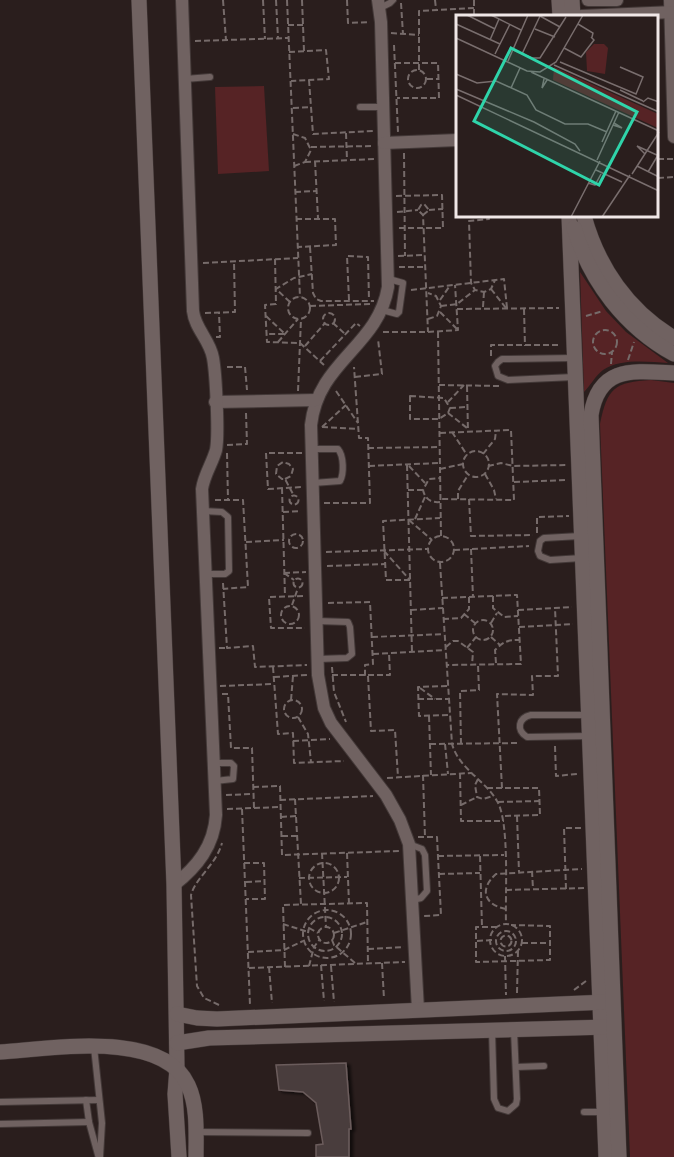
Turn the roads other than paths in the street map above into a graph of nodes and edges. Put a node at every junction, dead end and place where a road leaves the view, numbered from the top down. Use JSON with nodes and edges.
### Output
{"nodes":[{"id":1,"x":139,"y":0,"type":"edge"},
{"id":2,"x":182,"y":0,"type":"edge"},
{"id":3,"x":393,"y":0,"type":"edge"},
{"id":4,"x":559,"y":0,"type":"edge"},
{"id":5,"x":572,"y":0,"type":"edge"},
{"id":6,"x":588,"y":0,"type":"edge"},
{"id":7,"x":617,"y":0,"type":"edge"},
{"id":8,"x":379,"y":4,"type":"edge"},
{"id":9,"x":671,"y":8,"type":"edge"},
{"id":10,"x":560,"y":15,"type":"edge"},
{"id":11,"x":573,"y":15,"type":"edge"},
{"id":12,"x":592,"y":15,"type":"edge"},
{"id":13,"x":210,"y":77,"type":"dead end"},
{"id":14,"x":185,"y":79,"type":"junction"},
{"id":15,"x":673,"y":102,"type":"edge"},
{"id":16,"x":360,"y":107,"type":"dead end"},
{"id":17,"x":383,"y":107,"type":"junction"},
{"id":18,"x":674,"y":137,"type":"edge"},
{"id":19,"x":456,"y":140,"type":"edge"},
{"id":20,"x":386,"y":141,"type":"junction"},
{"id":21,"x":570,"y":218,"type":"edge"},
{"id":22,"x":571,"y":218,"type":"edge"},
{"id":23,"x":585,"y":218,"type":"edge"},
{"id":24,"x":393,"y":280,"type":"junction"},
{"id":25,"x":382,"y":306,"type":"junction"},
{"id":26,"x":674,"y":338,"type":"edge"},
{"id":27,"x":674,"y":354,"type":"edge"},
{"id":28,"x":574,"y":358,"type":"junction"},
{"id":29,"x":674,"y":373,"type":"edge"},
{"id":30,"x":575,"y":377,"type":"junction"},
{"id":31,"x":316,"y":400,"type":"junction"},
{"id":32,"x":215,"y":402,"type":"junction"},
{"id":33,"x":310,"y":451,"type":"junction"},
{"id":34,"x":311,"y":485,"type":"junction"},
{"id":35,"x":203,"y":511,"type":"junction"},
{"id":36,"x":581,"y":536,"type":"junction"},
{"id":37,"x":582,"y":558,"type":"junction"},
{"id":38,"x":205,"y":574,"type":"junction"},
{"id":39,"x":315,"y":625,"type":"junction"},
{"id":40,"x":312,"y":658,"type":"junction"},
{"id":41,"x":589,"y":715,"type":"junction"},
{"id":42,"x":590,"y":736,"type":"junction"},
{"id":43,"x":213,"y":763,"type":"junction"},
{"id":44,"x":214,"y":781,"type":"junction"},
{"id":45,"x":174,"y":885,"type":"junction"},
{"id":46,"x":606,"y":1002,"type":"junction"},
{"id":47,"x":418,"y":1010,"type":"junction"},
{"id":48,"x":177,"y":1014,"type":"junction"},
{"id":49,"x":607,"y":1027,"type":"junction"},
{"id":50,"x":492,"y":1030,"type":"junction"},
{"id":51,"x":514,"y":1030,"type":"junction"},
{"id":52,"x":177,"y":1043,"type":"junction"},
{"id":53,"x":93,"y":1046,"type":"junction"},
{"id":54,"x":0,"y":1052,"type":"edge"},
{"id":55,"x":544,"y":1066,"type":"dead end"},
{"id":56,"x":516,"y":1067,"type":"junction"},
{"id":57,"x":177,"y":1068,"type":"junction"},
{"id":58,"x":86,"y":1100,"type":"junction"},
{"id":59,"x":99,"y":1100,"type":"junction"},
{"id":60,"x":0,"y":1102,"type":"edge"},
{"id":61,"x":584,"y":1112,"type":"dead end"},
{"id":62,"x":604,"y":1112,"type":"junction"},
{"id":63,"x":89,"y":1122,"type":"junction"},
{"id":64,"x":0,"y":1124,"type":"edge"},
{"id":65,"x":196,"y":1132,"type":"junction"},
{"id":66,"x":308,"y":1133,"type":"dead end"},
{"id":67,"x":99,"y":1157,"type":"edge"},
{"id":68,"x":178,"y":1157,"type":"edge"},
{"id":69,"x":196,"y":1157,"type":"edge"},
{"id":70,"x":606,"y":1157,"type":"edge"},
{"id":71,"x":619,"y":1157,"type":"edge"}],
"edges":[{"from":1,"to":45,"type":"street"},
{"from":2,"to":14,"type":"street"},
{"from":3,"to":8,"type":"lane"},
{"from":4,"to":10,"type":"street"},
{"from":5,"to":11,"type":"street"},
{"from":6,"to":7,"type":"street"},
{"from":8,"to":17,"type":"street"},
{"from":9,"to":12,"type":"street"},
{"from":9,"to":15,"type":"street"},
{"from":13,"to":14,"type":"lane"},
{"from":14,"to":32,"type":"street"},
{"from":15,"to":18,"type":"street"},
{"from":16,"to":17,"type":"lane"},
{"from":17,"to":20,"type":"street"},
{"from":19,"to":20,"type":"street"},
{"from":20,"to":24,"type":"street"},
{"from":21,"to":28,"type":"street"},
{"from":22,"to":27,"type":"street"},
{"from":23,"to":26,"type":"street"},
{"from":24,"to":25,"type":"street"},
{"from":24,"to":25,"type":"lane"},
{"from":25,"to":31,"type":"street"},
{"from":28,"to":30,"type":"street"},
{"from":28,"to":30,"type":"lane"},
{"from":29,"to":46,"type":"street"},
{"from":30,"to":36,"type":"street"},
{"from":31,"to":32,"type":"street"},
{"from":31,"to":33,"type":"street"},
{"from":32,"to":35,"type":"street"},
{"from":33,"to":34,"type":"street"},
{"from":33,"to":34,"type":"lane"},
{"from":34,"to":39,"type":"street"},
{"from":35,"to":38,"type":"street"},
{"from":35,"to":38,"type":"lane"},
{"from":36,"to":37,"type":"street"},
{"from":36,"to":37,"type":"lane"},
{"from":37,"to":41,"type":"street"},
{"from":38,"to":43,"type":"street"},
{"from":39,"to":40,"type":"street"},
{"from":39,"to":40,"type":"lane"},
{"from":40,"to":47,"type":"street"},
{"from":41,"to":42,"type":"street"},
{"from":41,"to":42,"type":"lane"},
{"from":42,"to":46,"type":"street"},
{"from":43,"to":44,"type":"street"},
{"from":43,"to":44,"type":"lane"},
{"from":44,"to":45,"type":"street"},
{"from":45,"to":48,"type":"street"},
{"from":46,"to":47,"type":"street"},
{"from":46,"to":49,"type":"street"},
{"from":47,"to":48,"type":"street"},
{"from":48,"to":52,"type":"street"},
{"from":49,"to":51,"type":"street"},
{"from":49,"to":62,"type":"street"},
{"from":49,"to":71,"type":"street"},
{"from":50,"to":51,"type":"street"},
{"from":50,"to":52,"type":"street"},
{"from":50,"to":56,"type":"lane"},
{"from":51,"to":56,"type":"lane"},
{"from":52,"to":57,"type":"street"},
{"from":53,"to":54,"type":"street"},
{"from":53,"to":57,"type":"street"},
{"from":53,"to":59,"type":"lane"},
{"from":55,"to":56,"type":"lane"},
{"from":57,"to":65,"type":"street"},
{"from":57,"to":68,"type":"street"},
{"from":58,"to":59,"type":"lane"},
{"from":58,"to":60,"type":"lane"},
{"from":58,"to":63,"type":"lane"},
{"from":59,"to":67,"type":"lane"},
{"from":61,"to":62,"type":"lane"},
{"from":62,"to":70,"type":"street"},
{"from":63,"to":64,"type":"lane"},
{"from":63,"to":67,"type":"lane"},
{"from":65,"to":66,"type":"lane"},
{"from":65,"to":69,"type":"street"}]}
